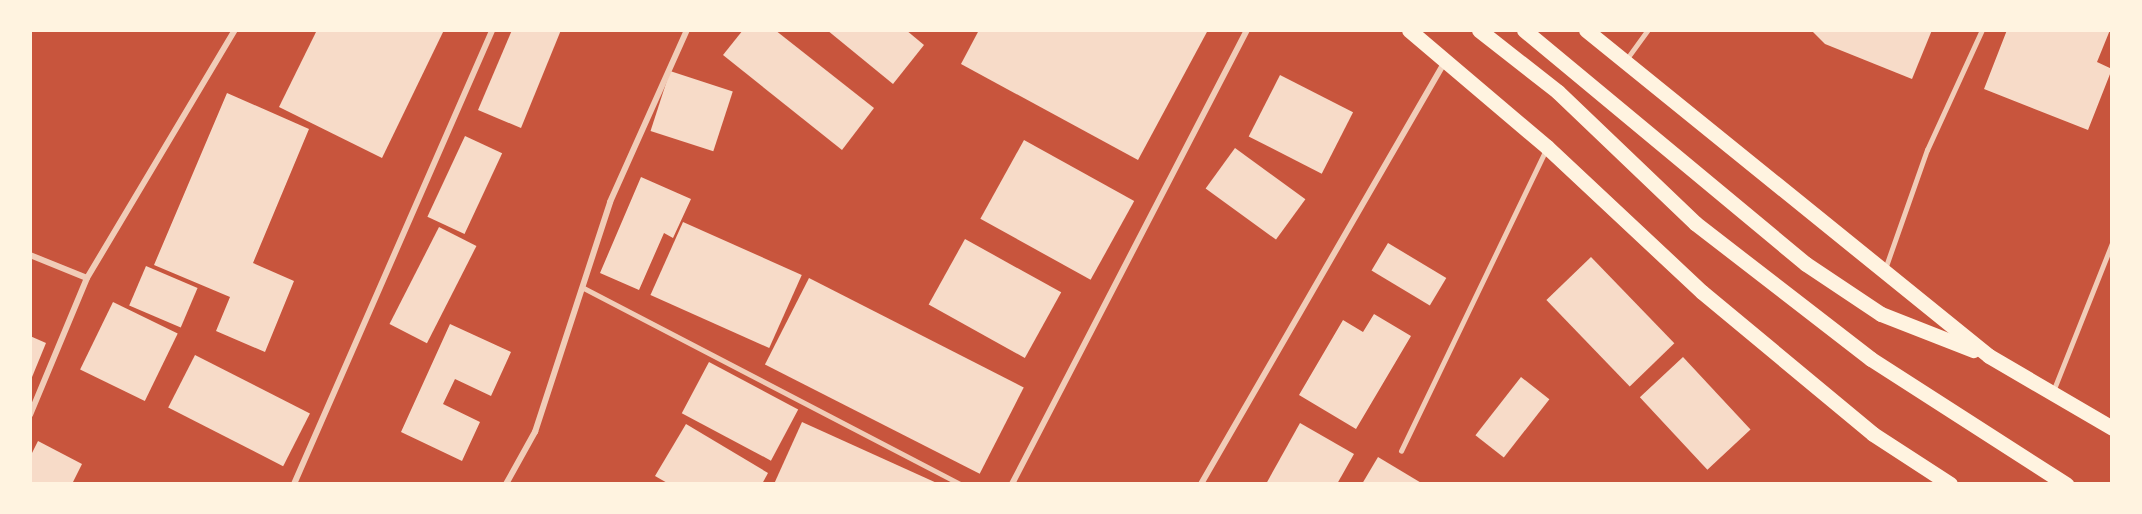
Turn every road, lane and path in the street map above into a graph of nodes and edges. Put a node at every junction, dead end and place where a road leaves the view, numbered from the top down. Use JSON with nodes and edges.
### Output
{"nodes":[{"id":1,"x":235,"y":30,"type":"edge"},
{"id":2,"x":492,"y":30,"type":"edge"},
{"id":3,"x":687,"y":30,"type":"edge"},
{"id":4,"x":1247,"y":30,"type":"edge"},
{"id":5,"x":1409,"y":30,"type":"edge"},
{"id":6,"x":1479,"y":30,"type":"edge"},
{"id":7,"x":1524,"y":30,"type":"edge"},
{"id":8,"x":1586,"y":30,"type":"edge"},
{"id":9,"x":1648,"y":30,"type":"edge"},
{"id":10,"x":1982,"y":30,"type":"edge"},
{"id":11,"x":1447,"y":58,"type":"junction"},
{"id":12,"x":1626,"y":60,"type":"junction"},
{"id":13,"x":1547,"y":147,"type":"junction"},
{"id":14,"x":2112,"y":243,"type":"edge"},
{"id":15,"x":30,"y":255,"type":"edge"},
{"id":16,"x":1883,"y":275,"type":"junction"},
{"id":17,"x":87,"y":278,"type":"junction"},
{"id":18,"x":582,"y":287,"type":"junction"},
{"id":19,"x":1989,"y":356,"type":"junction"},
{"id":20,"x":2052,"y":394,"type":"junction"},
{"id":21,"x":30,"y":415,"type":"edge"},
{"id":22,"x":2112,"y":428,"type":"edge"},
{"id":23,"x":1401,"y":451,"type":"dead end"},
{"id":24,"x":294,"y":484,"type":"edge"},
{"id":25,"x":506,"y":484,"type":"edge"},
{"id":26,"x":961,"y":484,"type":"edge"},
{"id":27,"x":1012,"y":484,"type":"edge"},
{"id":28,"x":1202,"y":484,"type":"edge"},
{"id":29,"x":1950,"y":484,"type":"edge"},
{"id":30,"x":2066,"y":484,"type":"edge"}],
"edges":[{"from":1,"to":17,"type":"street"},
{"from":2,"to":24,"type":"street"},
{"from":3,"to":18,"type":"street"},
{"from":4,"to":27,"type":"street"},
{"from":5,"to":11,"type":"main road"},
{"from":6,"to":30,"type":"main road"},
{"from":7,"to":19,"type":"main road"},
{"from":8,"to":12,"type":"main road"},
{"from":9,"to":12,"type":"lane"},
{"from":10,"to":16,"type":"lane"},
{"from":11,"to":13,"type":"main road"},
{"from":11,"to":28,"type":"street"},
{"from":12,"to":16,"type":"main road"},
{"from":13,"to":23,"type":"lane"},
{"from":13,"to":29,"type":"main road"},
{"from":14,"to":20,"type":"lane"},
{"from":15,"to":17,"type":"street"},
{"from":16,"to":19,"type":"main road"},
{"from":17,"to":21,"type":"street"},
{"from":18,"to":25,"type":"street"},
{"from":18,"to":26,"type":"lane"},
{"from":19,"to":20,"type":"main road"},
{"from":20,"to":22,"type":"main road"}]}
